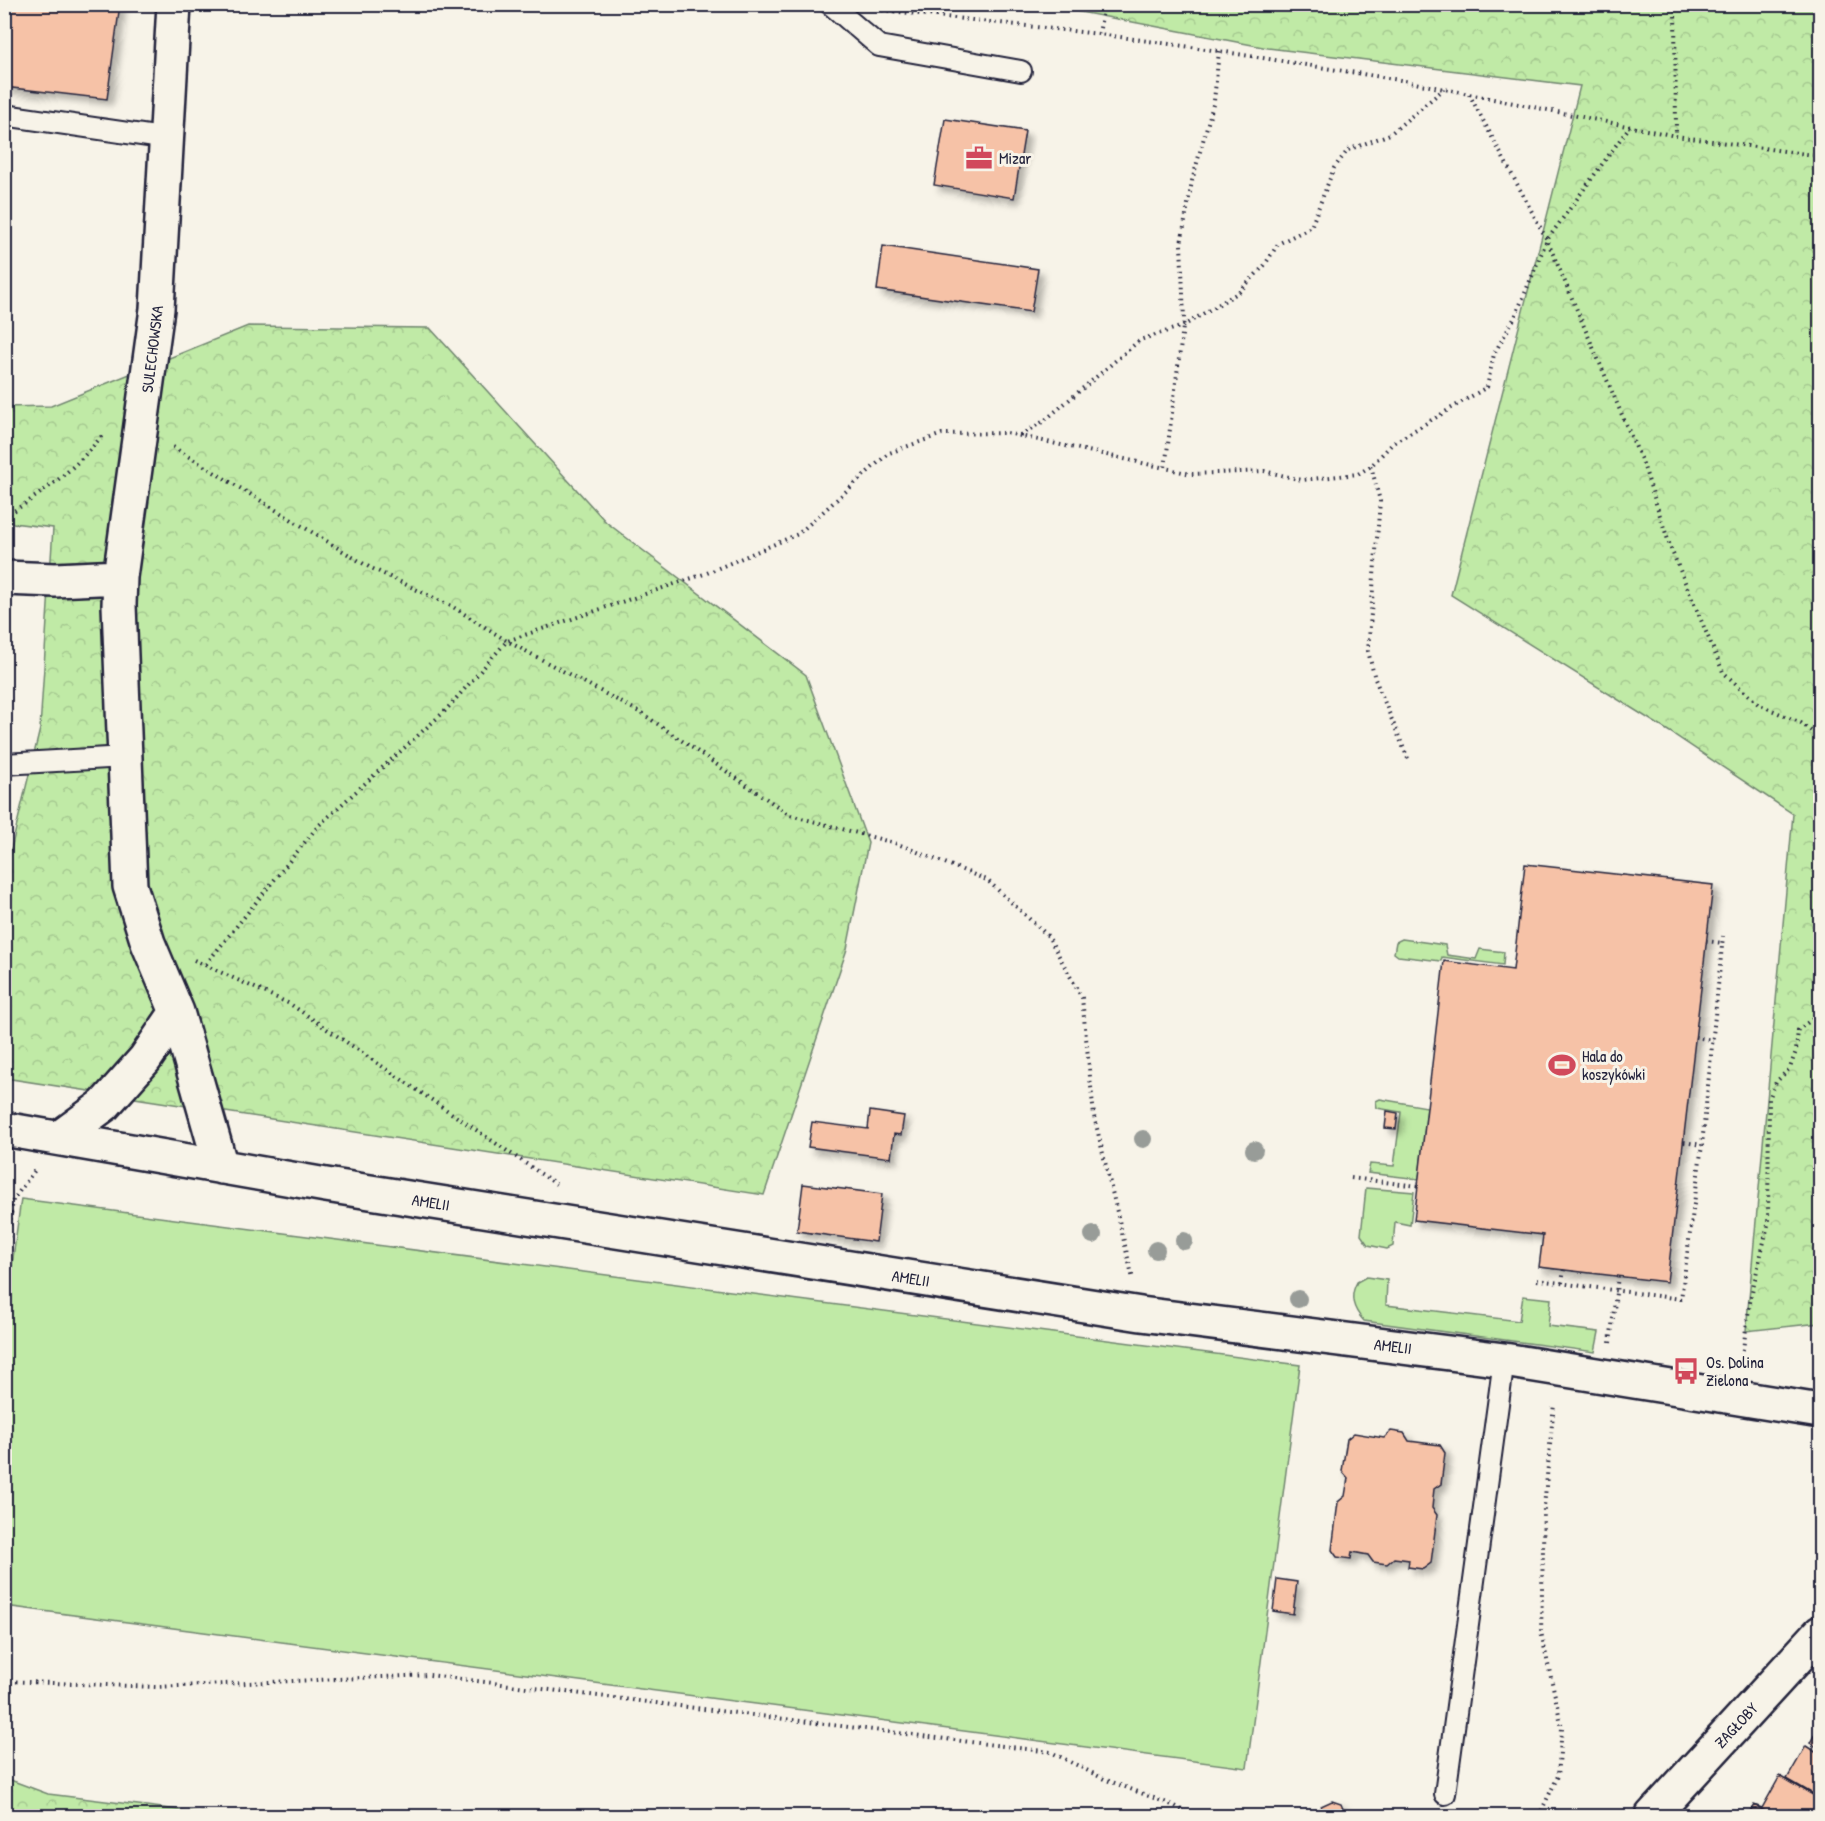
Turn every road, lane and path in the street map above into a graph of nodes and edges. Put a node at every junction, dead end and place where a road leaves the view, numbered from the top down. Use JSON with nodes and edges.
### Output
{"nodes":[{"id":1,"x":174,"y":4,"type":"edge"},
{"id":2,"x":830,"y":4,"type":"edge"},
{"id":3,"x":1104,"y":4,"type":"edge"},
{"id":4,"x":1675,"y":4,"type":"edge"},
{"id":5,"x":878,"y":10,"type":"dead end"},
{"id":6,"x":1099,"y":34,"type":"junction"},
{"id":7,"x":1219,"y":51,"type":"junction"},
{"id":8,"x":1021,"y":71,"type":"dead end"},
{"id":9,"x":1444,"y":89,"type":"junction"},
{"id":10,"x":1469,"y":93,"type":"junction"},
{"id":11,"x":4,"y":116,"type":"edge"},
{"id":12,"x":1630,"y":126,"type":"junction"},
{"id":13,"x":1676,"y":136,"type":"junction"},
{"id":14,"x":169,"y":139,"type":"junction"},
{"id":15,"x":1821,"y":156,"type":"edge"},
{"id":16,"x":1547,"y":240,"type":"junction"},
{"id":17,"x":1183,"y":326,"type":"junction"},
{"id":18,"x":126,"y":426,"type":"junction"},
{"id":19,"x":1020,"y":436,"type":"junction"},
{"id":20,"x":1371,"y":466,"type":"junction"},
{"id":21,"x":1165,"y":468,"type":"junction"},
{"id":22,"x":4,"y":517,"type":"edge"},
{"id":23,"x":120,"y":577,"type":"junction"},
{"id":24,"x":4,"y":578,"type":"edge"},
{"id":25,"x":507,"y":641,"type":"junction"},
{"id":26,"x":1821,"y":738,"type":"edge"},
{"id":27,"x":125,"y":757,"type":"junction"},
{"id":28,"x":1409,"y":761,"type":"dead end"},
{"id":29,"x":4,"y":764,"type":"edge"},
{"id":30,"x":1724,"y":936,"type":"dead end"},
{"id":31,"x":1706,"y":940,"type":"dead end"},
{"id":32,"x":148,"y":943,"type":"junction"},
{"id":33,"x":1723,"y":943,"type":"junction"},
{"id":34,"x":206,"y":964,"type":"junction"},
{"id":35,"x":177,"y":1012,"type":"junction"},
{"id":36,"x":1821,"y":1013,"type":"edge"},
{"id":37,"x":1695,"y":1037,"type":"dead end"},
{"id":38,"x":1713,"y":1040,"type":"junction"},
{"id":39,"x":4,"y":1129,"type":"edge"},
{"id":40,"x":59,"y":1138,"type":"junction"},
{"id":41,"x":1684,"y":1142,"type":"dead end"},
{"id":42,"x":1702,"y":1144,"type":"junction"},
{"id":43,"x":221,"y":1167,"type":"junction"},
{"id":44,"x":1351,"y":1178,"type":"dead end"},
{"id":45,"x":1418,"y":1186,"type":"dead end"},
{"id":46,"x":564,"y":1189,"type":"dead end"},
{"id":47,"x":4,"y":1267,"type":"edge"},
{"id":48,"x":1564,"y":1269,"type":"dead end"},
{"id":49,"x":1618,"y":1276,"type":"dead end"},
{"id":50,"x":1537,"y":1281,"type":"dead end"},
{"id":51,"x":1562,"y":1284,"type":"junction"},
{"id":52,"x":1616,"y":1290,"type":"junction"},
{"id":53,"x":1141,"y":1314,"type":"junction"},
{"id":54,"x":1504,"y":1360,"type":"junction"},
{"id":55,"x":1557,"y":1369,"type":"junction"},
{"id":56,"x":1606,"y":1375,"type":"junction"},
{"id":57,"x":1734,"y":1397,"type":"junction"},
{"id":58,"x":1821,"y":1412,"type":"edge"},
{"id":59,"x":1821,"y":1633,"type":"edge"},
{"id":60,"x":4,"y":1681,"type":"edge"},
{"id":61,"x":1445,"y":1794,"type":"dead end"},
{"id":62,"x":1192,"y":1816,"type":"edge"},
{"id":63,"x":1539,"y":1816,"type":"edge"},
{"id":64,"x":1652,"y":1816,"type":"edge"}],
"edges":[{"from":1,"to":14,"type":"street","name":"SULECHOWSKA"},
{"from":2,"to":8,"type":"lane"},
{"from":3,"to":6,"type":"path"},
{"from":4,"to":13,"type":"path"},
{"from":5,"to":6,"type":"path"},
{"from":6,"to":7,"type":"path"},
{"from":7,"to":9,"type":"path"},
{"from":7,"to":17,"type":"path"},
{"from":9,"to":10,"type":"path"},
{"from":9,"to":17,"type":"path"},
{"from":10,"to":12,"type":"path"},
{"from":10,"to":16,"type":"path"},
{"from":11,"to":14,"type":"lane"},
{"from":12,"to":13,"type":"path"},
{"from":12,"to":16,"type":"path"},
{"from":13,"to":15,"type":"path"},
{"from":14,"to":18,"type":"street","name":"SULECHOWSKA"},
{"from":16,"to":20,"type":"path"},
{"from":16,"to":26,"type":"path"},
{"from":17,"to":19,"type":"path"},
{"from":17,"to":21,"type":"path"},
{"from":18,"to":22,"type":"path"},
{"from":18,"to":23,"type":"street","name":"SULECHOWSKA"},
{"from":18,"to":25,"type":"path"},
{"from":19,"to":21,"type":"path"},
{"from":19,"to":25,"type":"path"},
{"from":20,"to":21,"type":"path"},
{"from":20,"to":28,"type":"path"},
{"from":23,"to":24,"type":"street"},
{"from":23,"to":27,"type":"street","name":"SULECHOWSKA"},
{"from":25,"to":34,"type":"path"},
{"from":25,"to":53,"type":"path"},
{"from":27,"to":29,"type":"lane"},
{"from":27,"to":32,"type":"street","name":"SULECHOWSKA"},
{"from":30,"to":33,"type":"path"},
{"from":31,"to":33,"type":"path"},
{"from":32,"to":34,"type":"path"},
{"from":32,"to":35,"type":"street","name":"SULECHOWSKA"},
{"from":33,"to":38,"type":"path"},
{"from":34,"to":46,"type":"path"},
{"from":35,"to":40,"type":"street"},
{"from":35,"to":43,"type":"street","name":"SULECHOWSKA"},
{"from":36,"to":57,"type":"path"},
{"from":37,"to":38,"type":"path"},
{"from":38,"to":42,"type":"path"},
{"from":39,"to":40,"type":"street","name":"AMELII"},
{"from":40,"to":43,"type":"street","name":"AMELII"},
{"from":40,"to":47,"type":"path"},
{"from":41,"to":42,"type":"path"},
{"from":42,"to":52,"type":"path"},
{"from":43,"to":53,"type":"street","name":"AMELII"},
{"from":44,"to":45,"type":"path"},
{"from":48,"to":51,"type":"path"},
{"from":49,"to":52,"type":"path"},
{"from":50,"to":51,"type":"path"},
{"from":51,"to":52,"type":"path"},
{"from":52,"to":56,"type":"path"},
{"from":53,"to":54,"type":"street","name":"AMELII"},
{"from":54,"to":55,"type":"street","name":"AMELII"},
{"from":54,"to":61,"type":"lane"},
{"from":55,"to":56,"type":"street","name":"AMELII"},
{"from":55,"to":63,"type":"path"},
{"from":56,"to":57,"type":"street","name":"AMELII"},
{"from":57,"to":58,"type":"street","name":"AMELII"},
{"from":59,"to":64,"type":"street","name":"ZAGŁOBY"},
{"from":60,"to":62,"type":"path"}]}
